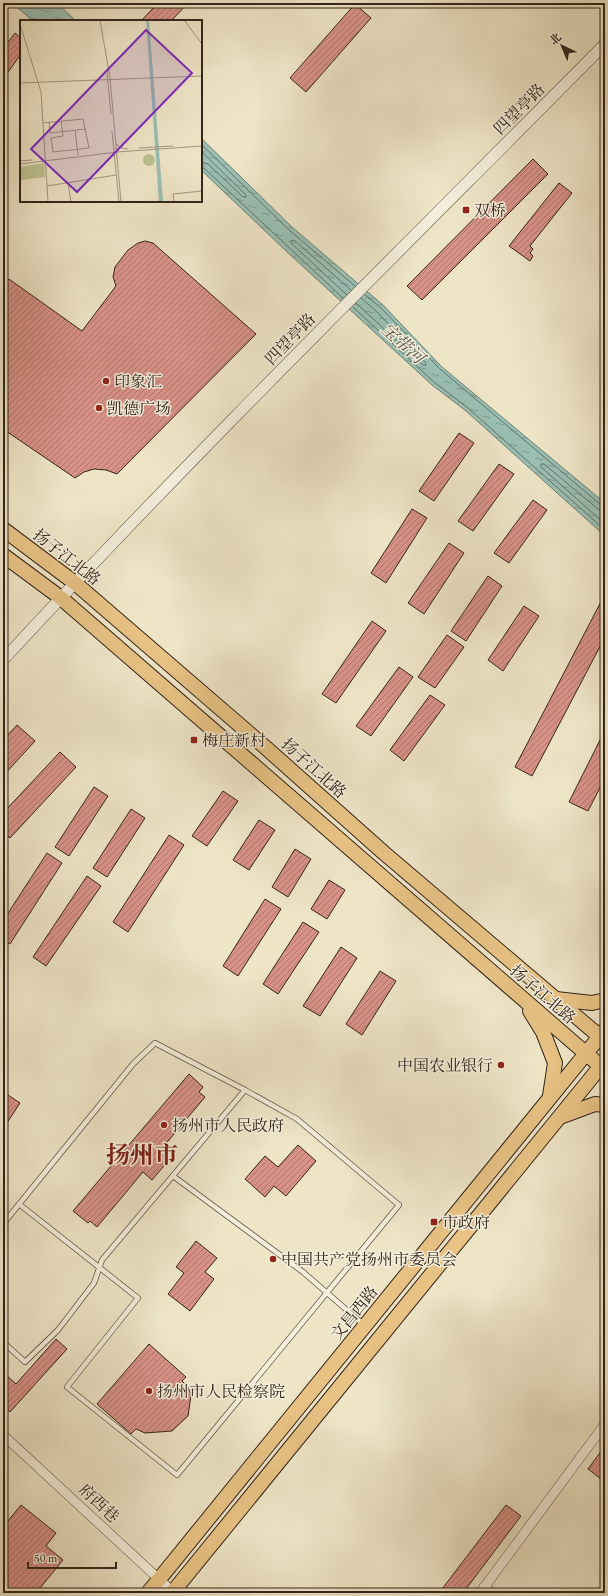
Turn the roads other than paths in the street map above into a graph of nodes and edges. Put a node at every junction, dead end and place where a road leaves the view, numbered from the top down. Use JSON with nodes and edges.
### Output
{"nodes":[{"id":1,"x":605,"y":44,"type":"edge"},
{"id":2,"x":3,"y":529,"type":"edge"},
{"id":3,"x":3,"y":554,"type":"edge"},
{"id":4,"x":75,"y":583,"type":"junction"},
{"id":5,"x":61,"y":598,"type":"junction"},
{"id":6,"x":3,"y":660,"type":"edge"},
{"id":7,"x":556,"y":999,"type":"junction"},
{"id":8,"x":524,"y":1000,"type":"junction"},
{"id":9,"x":605,"y":1000,"type":"edge"},
{"id":10,"x":603,"y":1036,"type":"edge"},
{"id":11,"x":586,"y":1053,"type":"junction"},
{"id":12,"x":604,"y":1066,"type":"edge"},
{"id":13,"x":245,"y":1090,"type":"junction"},
{"id":14,"x":550,"y":1097,"type":"junction"},
{"id":15,"x":605,"y":1105,"type":"edge"},
{"id":16,"x":560,"y":1117,"type":"junction"},
{"id":17,"x":173,"y":1176,"type":"junction"},
{"id":18,"x":19,"y":1204,"type":"junction"},
{"id":19,"x":3,"y":1224,"type":"edge"},
{"id":20,"x":99,"y":1268,"type":"junction"},
{"id":21,"x":327,"y":1293,"type":"junction"},
{"id":22,"x":365,"y":1326,"type":"junction"},
{"id":23,"x":3,"y":1342,"type":"edge"},
{"id":24,"x":605,"y":1424,"type":"edge"},
{"id":25,"x":3,"y":1435,"type":"edge"},
{"id":26,"x":159,"y":1580,"type":"junction"},
{"id":27,"x":482,"y":1590,"type":"edge"},
{"id":28,"x":148,"y":1593,"type":"edge"},
{"id":29,"x":173,"y":1593,"type":"edge"},
{"id":30,"x":493,"y":1593,"type":"edge"}],
"edges":[{"from":1,"to":4,"type":"street","name":"四望亭路"},
{"from":2,"to":4,"type":"main road","name":"扬子江北路"},
{"from":3,"to":5,"type":"main road","name":"扬子江北路"},
{"from":4,"to":5,"type":"street","name":"四望亭路"},
{"from":4,"to":7,"type":"main road","name":"扬子江北路"},
{"from":5,"to":6,"type":"street","name":"四望亭路"},
{"from":5,"to":8,"type":"main road","name":"扬子江北路"},
{"from":7,"to":9,"type":"main road"},
{"from":7,"to":10,"type":"main road","name":"扬子江北路"},
{"from":8,"to":11,"type":"main road","name":"扬子江北路"},
{"from":8,"to":14,"type":"main road"},
{"from":10,"to":11,"type":"main road","name":"文昌西路"},
{"from":11,"to":12,"type":"main road","name":"扬子江北路"},
{"from":11,"to":14,"type":"main road","name":"文昌西路"},
{"from":12,"to":16,"type":"main road"},
{"from":13,"to":17,"type":"lane"},
{"from":13,"to":18,"type":"lane"},
{"from":13,"to":21,"type":"lane"},
{"from":14,"to":22,"type":"main road","name":"文昌西路"},
{"from":15,"to":16,"type":"main road"},
{"from":16,"to":29,"type":"main road"},
{"from":17,"to":20,"type":"lane"},
{"from":17,"to":21,"type":"lane"},
{"from":18,"to":19,"type":"lane"},
{"from":18,"to":20,"type":"lane"},
{"from":20,"to":21,"type":"lane"},
{"from":20,"to":23,"type":"lane"},
{"from":21,"to":22,"type":"lane"},
{"from":22,"to":26,"type":"main road","name":"文昌西路"},
{"from":24,"to":27,"type":"street"},
{"from":25,"to":26,"type":"street","name":"府西巷"},
{"from":26,"to":28,"type":"main road","name":"文昌西路"},
{"from":26,"to":29,"type":"street","name":"府西巷"},
{"from":27,"to":30,"type":"street"}]}
